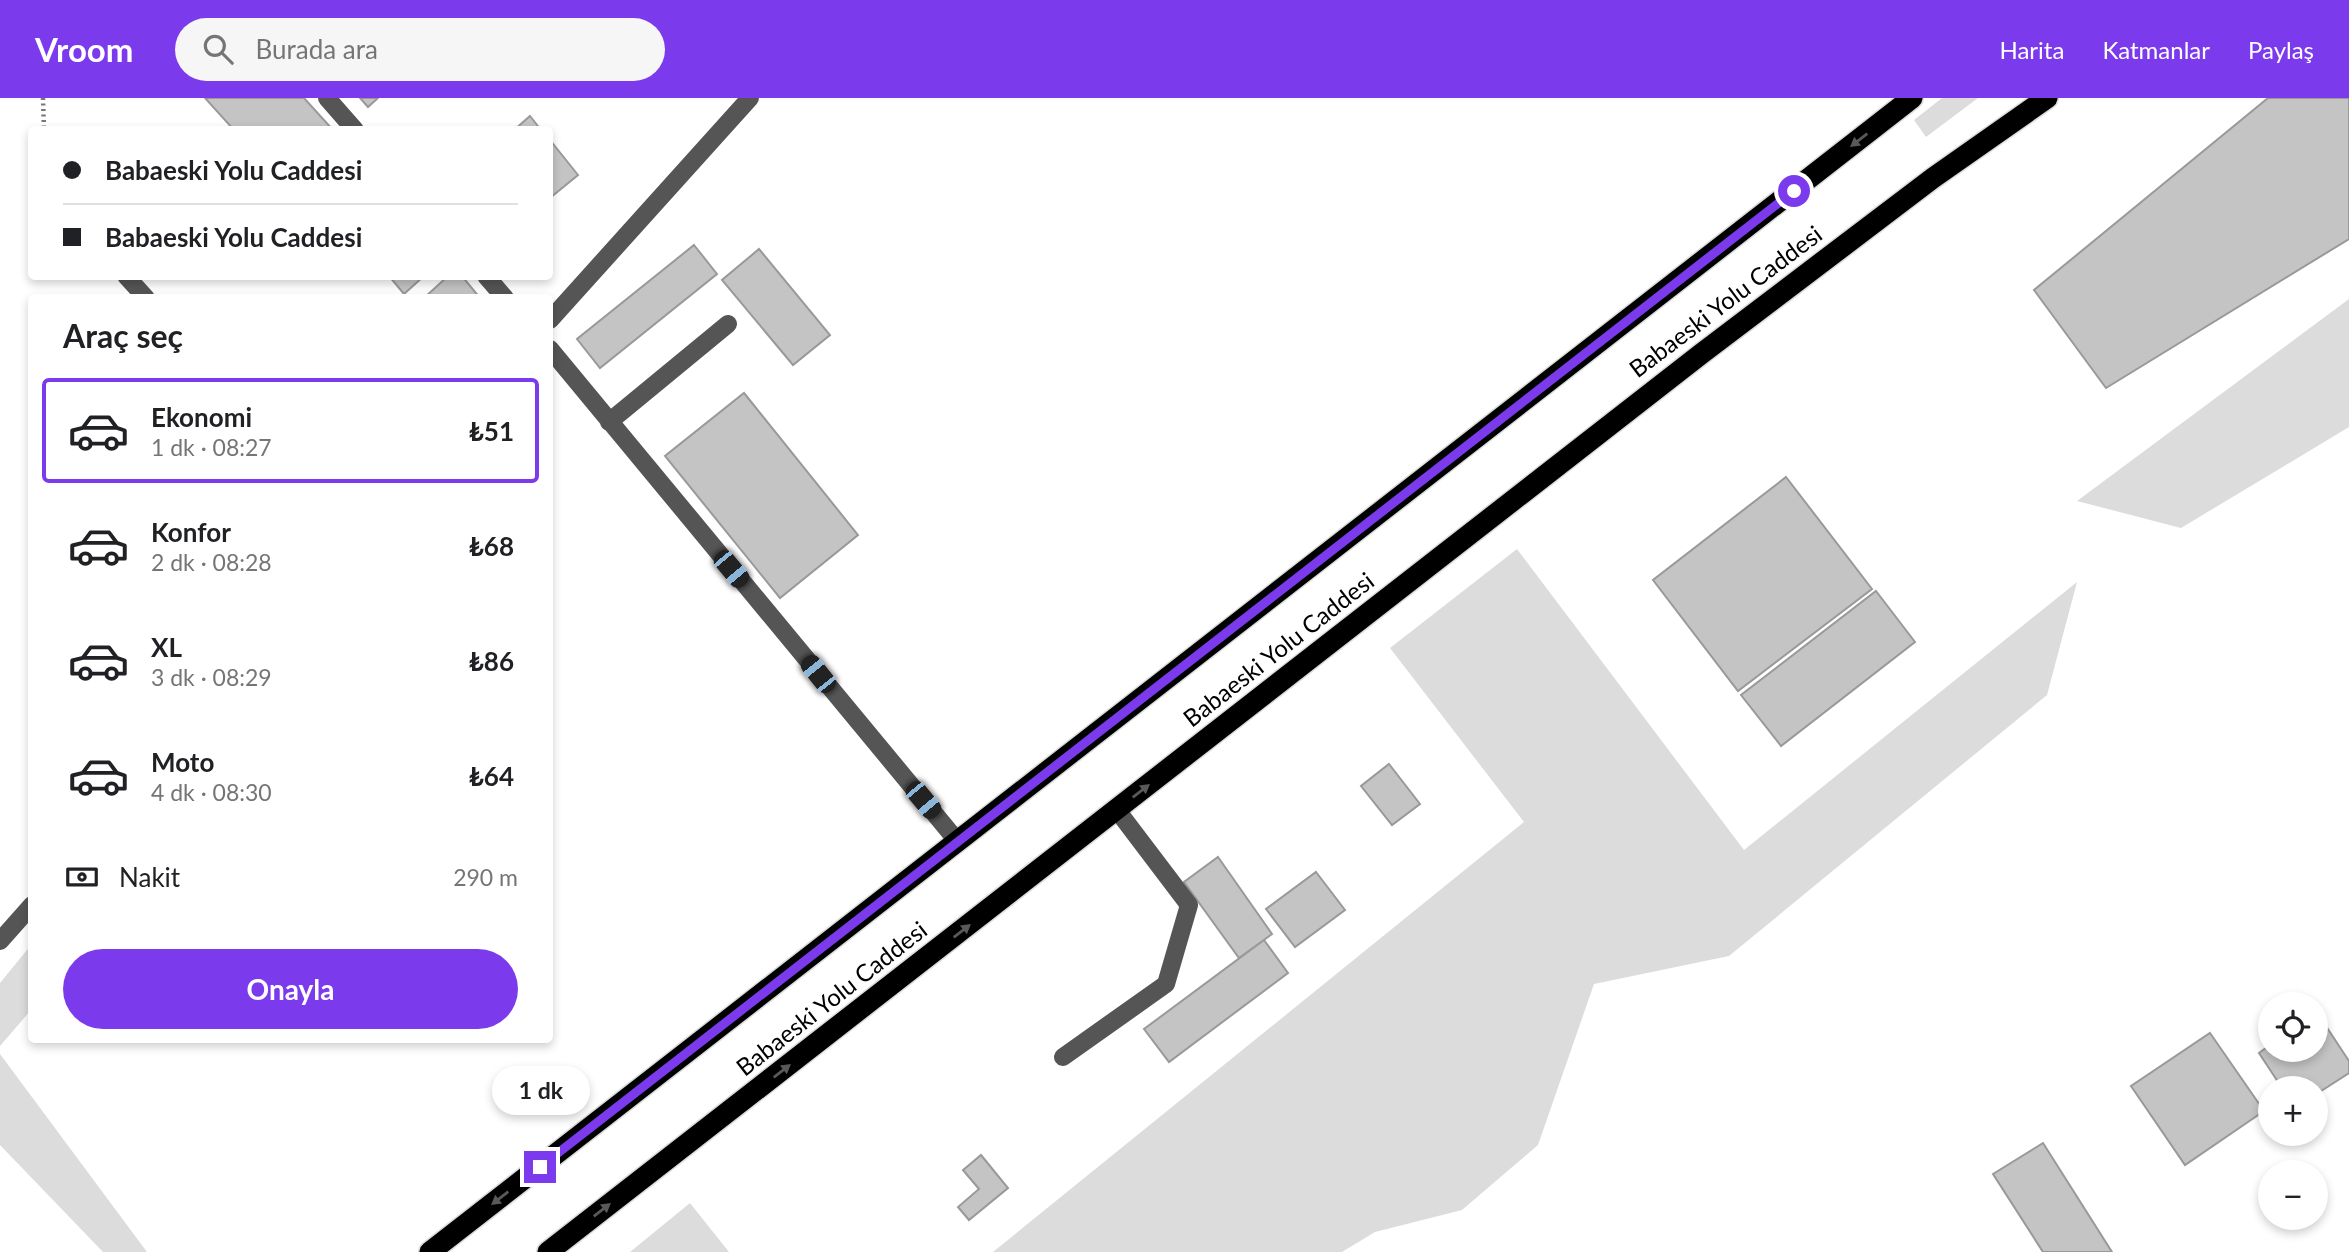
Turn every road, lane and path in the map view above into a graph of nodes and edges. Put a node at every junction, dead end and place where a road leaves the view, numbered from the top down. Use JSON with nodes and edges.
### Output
{"nodes":[{"id":1,"x":43,"y":98,"type":"edge"},
{"id":2,"x":327,"y":98,"type":"edge"},
{"id":3,"x":750,"y":98,"type":"edge"},
{"id":4,"x":1912,"y":98,"type":"edge"},
{"id":5,"x":2047,"y":98,"type":"edge"},
{"id":6,"x":44,"y":126,"type":"edge"},
{"id":7,"x":352,"y":126,"type":"edge"},
{"id":8,"x":130,"y":280,"type":"edge"},
{"id":9,"x":489,"y":280,"type":"edge"},
{"id":10,"x":142,"y":294,"type":"edge"},
{"id":11,"x":502,"y":294,"type":"edge"},
{"id":12,"x":553,"y":317,"type":"edge"},
{"id":13,"x":728,"y":324,"type":"dead end"},
{"id":14,"x":553,"y":353,"type":"edge"},
{"id":15,"x":609,"y":422,"type":"junction"},
{"id":16,"x":1117,"y":810,"type":"junction"},
{"id":17,"x":958,"y":842,"type":"junction"},
{"id":18,"x":28,"y":910,"type":"edge"},
{"id":19,"x":0,"y":941,"type":"edge"},
{"id":20,"x":1063,"y":1057,"type":"dead end"},
{"id":21,"x":430,"y":1252,"type":"edge"},
{"id":22,"x":548,"y":1252,"type":"edge"}],
"edges":[{"from":1,"to":6,"type":"path"},
{"from":2,"to":7,"type":"street"},
{"from":3,"to":12,"type":"street"},
{"from":4,"to":17,"type":"highway","name":"Babaeski Yolu Caddesi","one_way":true},
{"from":16,"to":5,"type":"highway","name":"Babaeski Yolu Caddesi","one_way":true},
{"from":8,"to":10,"type":"street"},
{"from":9,"to":11,"type":"street"},
{"from":13,"to":15,"type":"street"},
{"from":14,"to":15,"type":"street"},
{"from":15,"to":17,"type":"street"},
{"from":16,"to":20,"type":"street"},
{"from":22,"to":16,"type":"highway","name":"Babaeski Yolu Caddesi","one_way":true},
{"from":17,"to":21,"type":"highway","name":"Babaeski Yolu Caddesi","one_way":true},
{"from":18,"to":19,"type":"street"}]}
